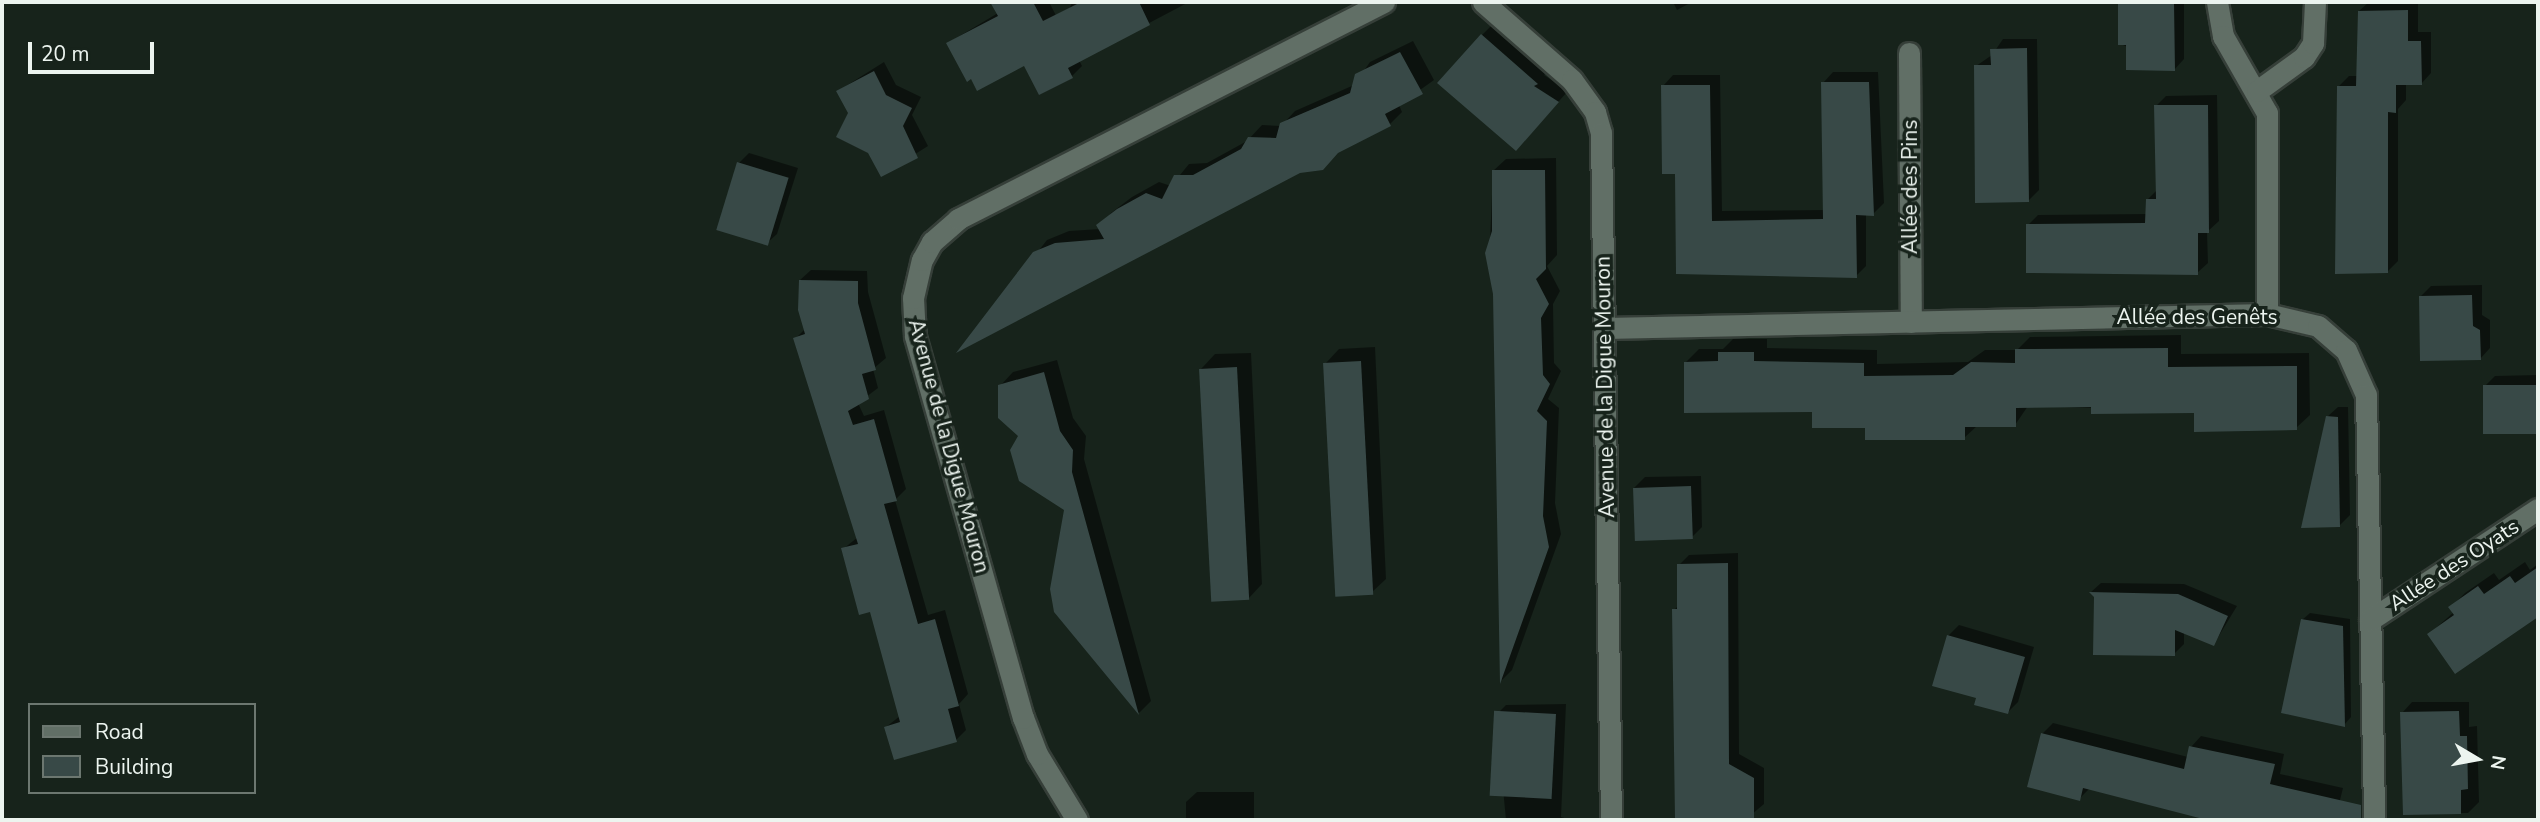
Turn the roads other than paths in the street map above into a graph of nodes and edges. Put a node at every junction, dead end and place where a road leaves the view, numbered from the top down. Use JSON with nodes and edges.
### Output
{"nodes":[{"id":1,"x":1384,"y":2,"type":"edge"},
{"id":2,"x":1483,"y":2,"type":"edge"},
{"id":3,"x":2217,"y":2,"type":"edge"},
{"id":4,"x":2315,"y":2,"type":"edge"},
{"id":5,"x":1351,"y":10,"type":"edge"},
{"id":6,"x":1909,"y":52,"type":"dead end"},
{"id":7,"x":2257,"y":91,"type":"junction"},
{"id":8,"x":2267,"y":314,"type":"junction"},
{"id":9,"x":1911,"y":322,"type":"junction"},
{"id":10,"x":1605,"y":328,"type":"junction"},
{"id":11,"x":2538,"y":509,"type":"edge"},
{"id":12,"x":2370,"y":620,"type":"junction"},
{"id":13,"x":1077,"y":820,"type":"edge"},
{"id":14,"x":1611,"y":820,"type":"edge"},
{"id":15,"x":2374,"y":820,"type":"edge"}],
"edges":[{"from":1,"to":5,"type":"street","name":"Avenue de la Digue Mouron"},
{"from":2,"to":10,"type":"street","name":"Avenue de la Digue Mouron"},
{"from":3,"to":7,"type":"street"},
{"from":4,"to":7,"type":"street"},
{"from":5,"to":13,"type":"street","name":"Avenue de la Digue Mouron"},
{"from":6,"to":9,"type":"street","name":"Allée des Pins"},
{"from":7,"to":8,"type":"street"},
{"from":8,"to":9,"type":"street","name":"Allée des Genêts"},
{"from":8,"to":12,"type":"street","name":"Allée des Genêts"},
{"from":9,"to":10,"type":"street","name":"Allée des Genêts"},
{"from":10,"to":14,"type":"street","name":"Avenue de la Digue Mouron"},
{"from":11,"to":12,"type":"street","name":"Allée des Oyats"},
{"from":12,"to":15,"type":"street","name":"Allée des Genêts"}]}
